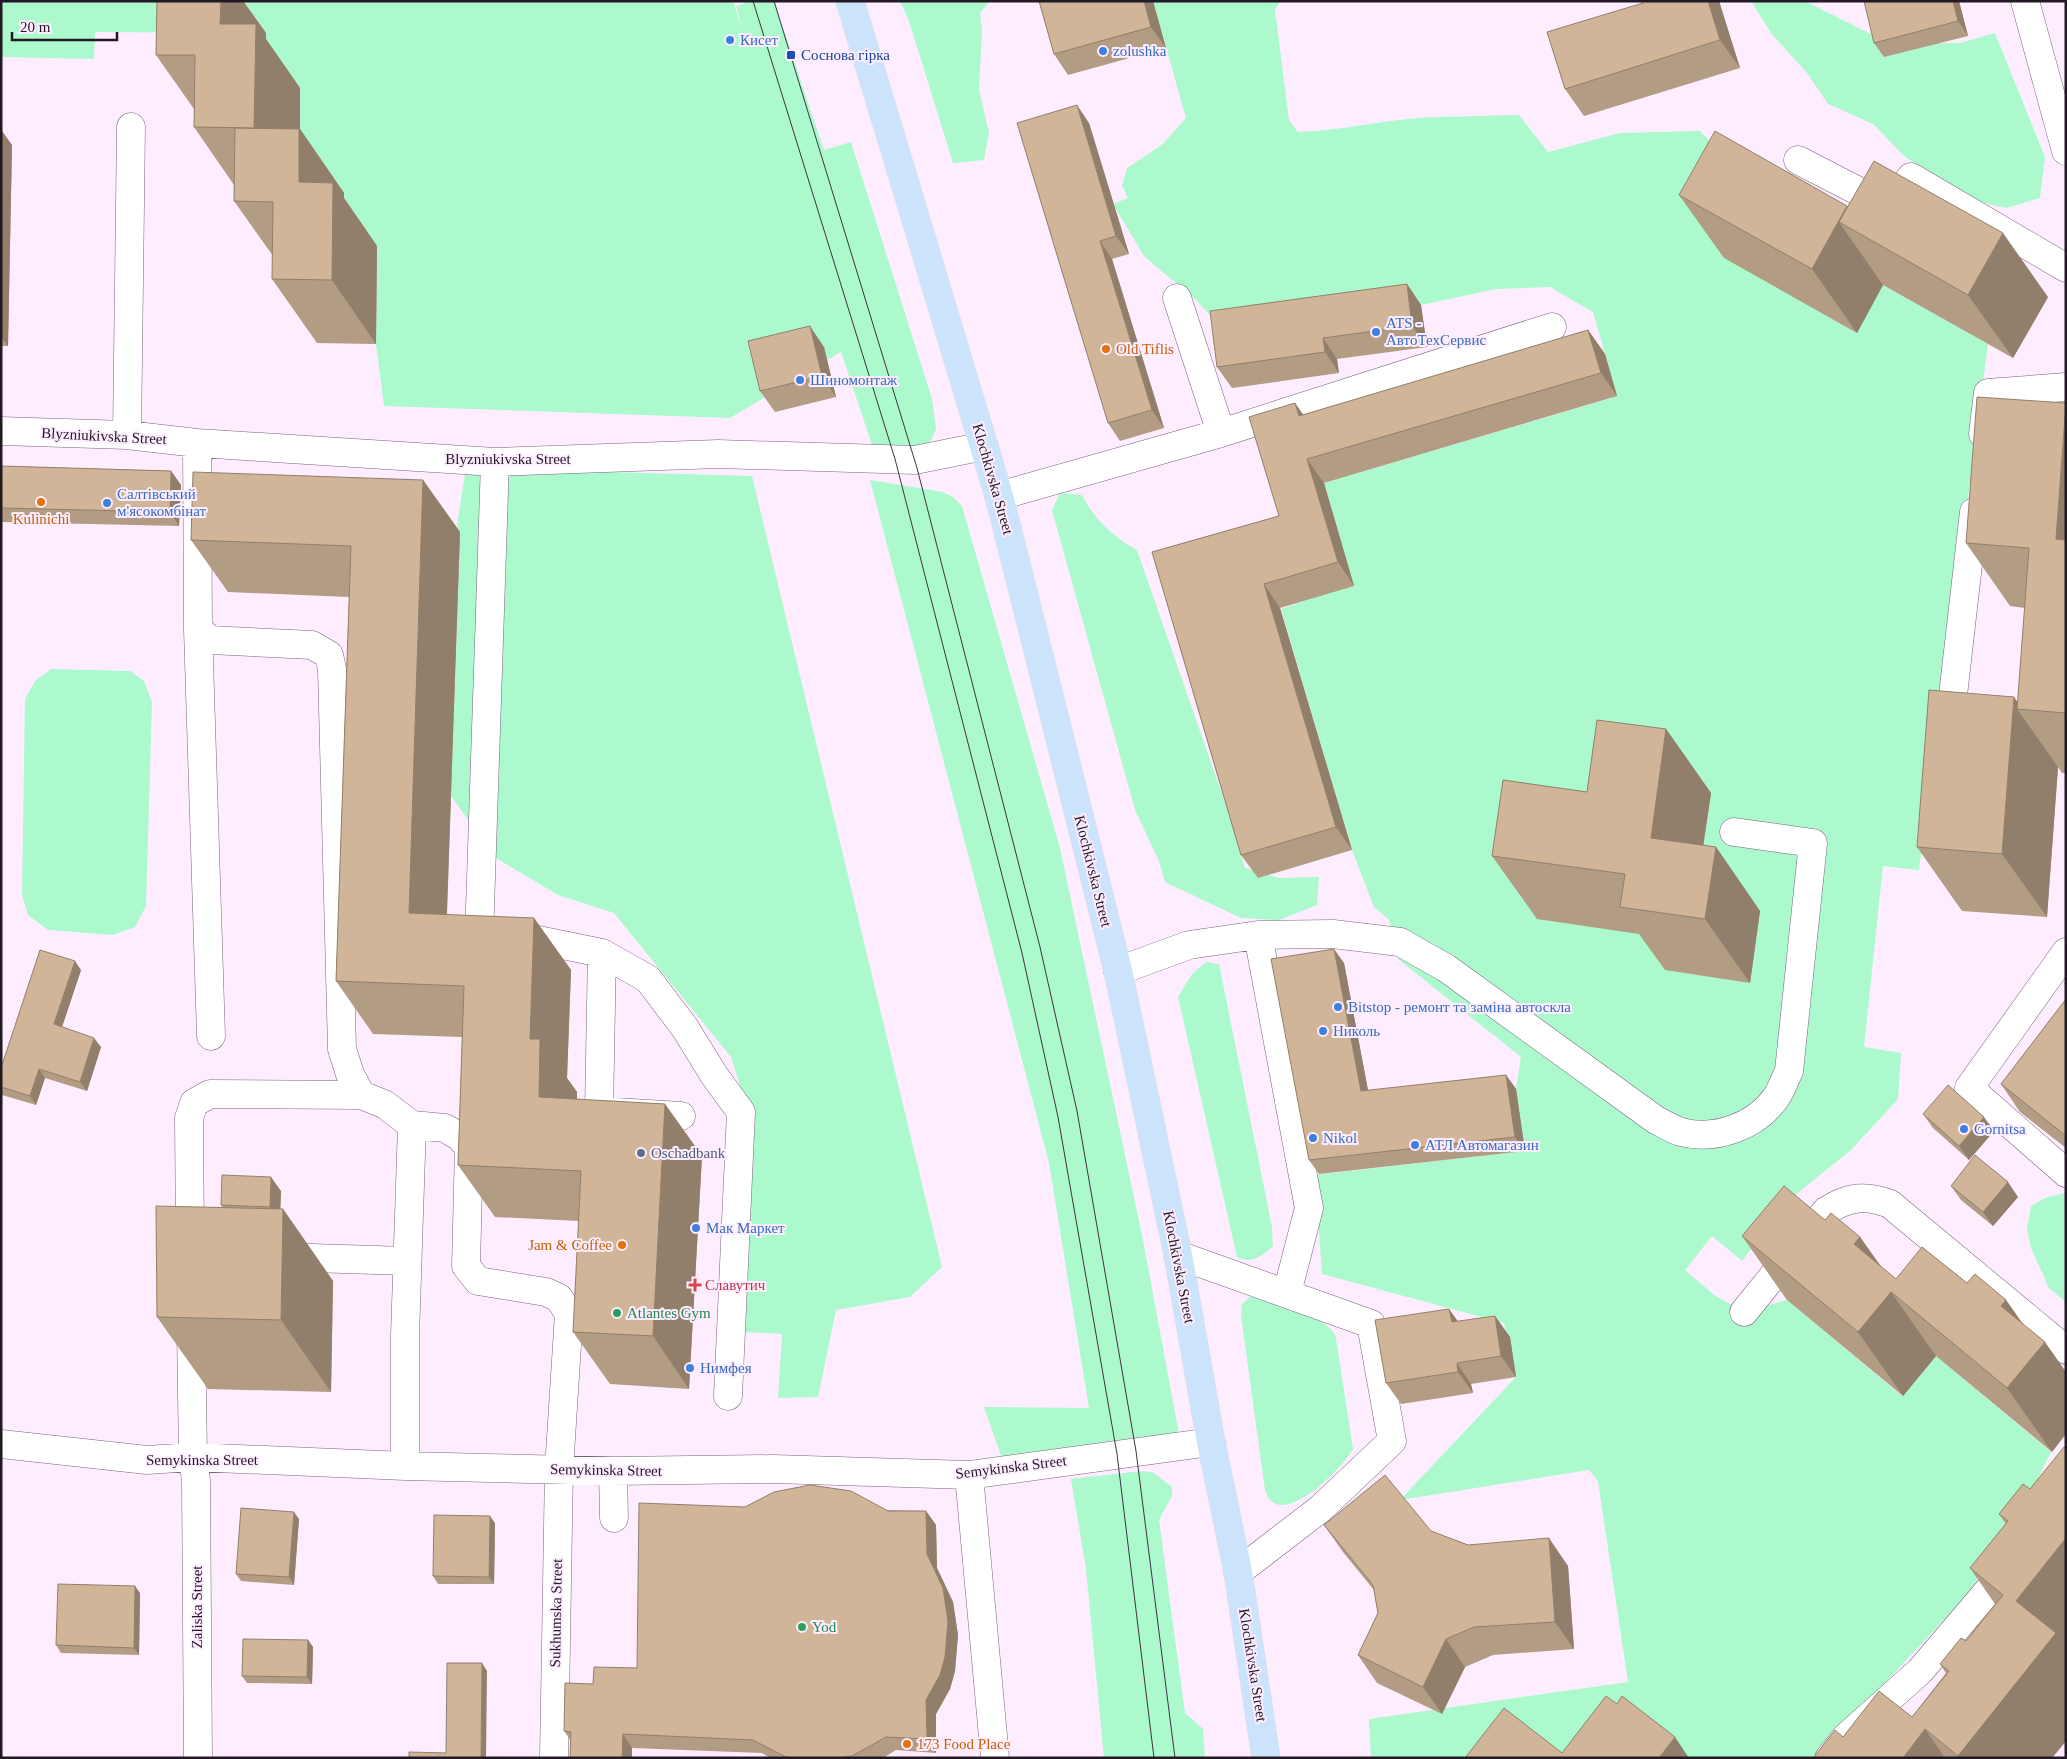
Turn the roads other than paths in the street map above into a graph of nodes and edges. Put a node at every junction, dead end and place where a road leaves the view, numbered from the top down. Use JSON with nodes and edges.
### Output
{"nodes":[{"id":1,"x":850,"y":1,"type":"edge"},
{"id":2,"x":2025,"y":1,"type":"edge"},
{"id":3,"x":131,"y":127,"type":"dead end"},
{"id":4,"x":2066,"y":151,"type":"edge"},
{"id":5,"x":1798,"y":160,"type":"dead end"},
{"id":6,"x":2066,"y":268,"type":"edge"},
{"id":7,"x":1178,"y":298,"type":"dead end"},
{"id":8,"x":1552,"y":327,"type":"dead end"},
{"id":9,"x":2066,"y":387,"type":"edge"},
{"id":10,"x":1,"y":431,"type":"edge"},
{"id":11,"x":1222,"y":433,"type":"junction"},
{"id":12,"x":127,"y":436,"type":"junction"},
{"id":13,"x":197,"y":443,"type":"junction"},
{"id":14,"x":984,"y":446,"type":"junction"},
{"id":15,"x":1980,"y":460,"type":"edge"},
{"id":16,"x":495,"y":462,"type":"junction"},
{"id":17,"x":1977,"y":488,"type":"edge"},
{"id":18,"x":999,"y":496,"type":"junction"},
{"id":19,"x":198,"y":629,"type":"junction"},
{"id":20,"x":1946,"y":759,"type":"edge"},
{"id":21,"x":1734,"y":832,"type":"dead end"},
{"id":22,"x":1258,"y":936,"type":"junction"},
{"id":23,"x":2066,"y":952,"type":"edge"},
{"id":24,"x":602,"y":953,"type":"junction"},
{"id":25,"x":1118,"y":971,"type":"junction"},
{"id":26,"x":211,"y":1036,"type":"dead end"},
{"id":27,"x":361,"y":1095,"type":"junction"},
{"id":28,"x":681,"y":1116,"type":"dead end"},
{"id":29,"x":412,"y":1125,"type":"junction"},
{"id":30,"x":2066,"y":1173,"type":"edge"},
{"id":31,"x":1178,"y":1255,"type":"junction"},
{"id":32,"x":259,"y":1256,"type":"edge"},
{"id":33,"x":197,"y":1261,"type":"edge"},
{"id":34,"x":407,"y":1261,"type":"junction"},
{"id":35,"x":1287,"y":1293,"type":"junction"},
{"id":36,"x":191,"y":1302,"type":"edge"},
{"id":37,"x":1744,"y":1312,"type":"edge"},
{"id":38,"x":2066,"y":1350,"type":"edge"},
{"id":39,"x":728,"y":1396,"type":"dead end"},
{"id":40,"x":1211,"y":1442,"type":"junction"},
{"id":41,"x":1,"y":1444,"type":"edge"},
{"id":42,"x":193,"y":1457,"type":"junction"},
{"id":43,"x":405,"y":1466,"type":"junction"},
{"id":44,"x":559,"y":1469,"type":"junction"},
{"id":45,"x":613,"y":1471,"type":"junction"},
{"id":46,"x":969,"y":1475,"type":"junction"},
{"id":47,"x":614,"y":1518,"type":"dead end"},
{"id":48,"x":2028,"y":1544,"type":"edge"},
{"id":49,"x":1238,"y":1572,"type":"junction"},
{"id":50,"x":198,"y":1758,"type":"edge"},
{"id":51,"x":554,"y":1758,"type":"edge"},
{"id":52,"x":995,"y":1758,"type":"edge"},
{"id":53,"x":1266,"y":1758,"type":"edge"},
{"id":54,"x":1829,"y":1758,"type":"edge"}],
"edges":[{"from":1,"to":14,"type":"main road","name":"Klochkivska Street"},
{"from":2,"to":4,"type":"street"},
{"from":3,"to":12,"type":"street"},
{"from":5,"to":6,"type":"street"},
{"from":7,"to":11,"type":"street"},
{"from":8,"to":11,"type":"street"},
{"from":9,"to":15,"type":"street"},
{"from":10,"to":12,"type":"street","name":"Blyzniukivska Street"},
{"from":11,"to":18,"type":"street"},
{"from":12,"to":13,"type":"street","name":"Blyzniukivska Street"},
{"from":13,"to":16,"type":"street","name":"Blyzniukivska Street"},
{"from":13,"to":19,"type":"street"},
{"from":14,"to":16,"type":"street","name":"Blyzniukivska Street"},
{"from":14,"to":18,"type":"main road","name":"Klochkivska Street"},
{"from":16,"to":24,"type":"street"},
{"from":17,"to":20,"type":"street"},
{"from":18,"to":25,"type":"main road","name":"Klochkivska Street"},
{"from":19,"to":26,"type":"street"},
{"from":19,"to":27,"type":"street"},
{"from":21,"to":22,"type":"street"},
{"from":22,"to":25,"type":"street"},
{"from":22,"to":35,"type":"street"},
{"from":23,"to":30,"type":"street"},
{"from":24,"to":28,"type":"street"},
{"from":24,"to":39,"type":"street"},
{"from":25,"to":31,"type":"main road","name":"Klochkivska Street"},
{"from":27,"to":29,"type":"street"},
{"from":27,"to":33,"type":"street"},
{"from":29,"to":34,"type":"street"},
{"from":29,"to":44,"type":"street","name":"Sukhumska Street"},
{"from":31,"to":35,"type":"street"},
{"from":31,"to":40,"type":"main road","name":"Klochkivska Street"},
{"from":32,"to":34,"type":"street"},
{"from":34,"to":43,"type":"street"},
{"from":35,"to":49,"type":"street"},
{"from":36,"to":42,"type":"street","name":"Zaliska Street"},
{"from":37,"to":38,"type":"street"},
{"from":40,"to":46,"type":"street","name":"Semykinska Street"},
{"from":40,"to":49,"type":"main road","name":"Klochkivska Street"},
{"from":41,"to":42,"type":"street","name":"Semykinska Street"},
{"from":42,"to":43,"type":"street","name":"Semykinska Street"},
{"from":42,"to":50,"type":"street","name":"Zaliska Street"},
{"from":43,"to":44,"type":"street","name":"Semykinska Street"},
{"from":44,"to":45,"type":"street","name":"Semykinska Street"},
{"from":44,"to":51,"type":"street","name":"Sukhumska Street"},
{"from":45,"to":46,"type":"street","name":"Semykinska Street"},
{"from":45,"to":47,"type":"street"},
{"from":46,"to":52,"type":"street"},
{"from":48,"to":54,"type":"street"},
{"from":49,"to":53,"type":"main road","name":"Klochkivska Street"}]}
